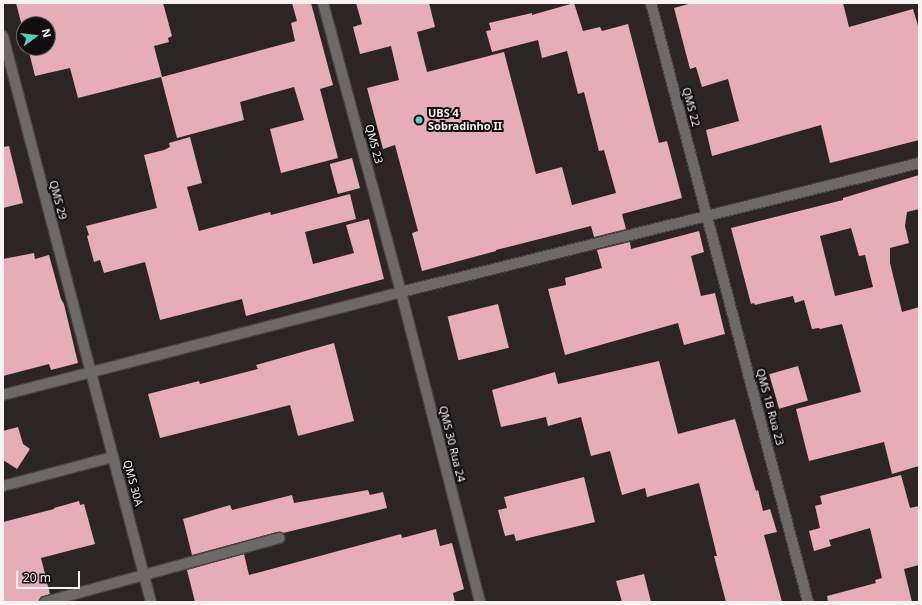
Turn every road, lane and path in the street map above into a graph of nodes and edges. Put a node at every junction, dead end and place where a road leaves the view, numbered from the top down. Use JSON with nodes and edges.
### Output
{"nodes":[{"id":1,"x":324,"y":3,"type":"edge"},
{"id":2,"x":651,"y":3,"type":"edge"},
{"id":3,"x":3,"y":36,"type":"edge"},
{"id":4,"x":919,"y":164,"type":"edge"},
{"id":5,"x":708,"y":217,"type":"junction"},
{"id":6,"x":401,"y":292,"type":"junction"},
{"id":7,"x":91,"y":371,"type":"junction"},
{"id":8,"x":3,"y":395,"type":"edge"},
{"id":9,"x":114,"y":457,"type":"junction"},
{"id":10,"x":3,"y":486,"type":"edge"},
{"id":11,"x":279,"y":538,"type":"dead end"},
{"id":12,"x":144,"y":576,"type":"junction"},
{"id":13,"x":45,"y":602,"type":"edge"},
{"id":14,"x":151,"y":602,"type":"edge"},
{"id":15,"x":480,"y":602,"type":"edge"},
{"id":16,"x":808,"y":602,"type":"edge"}],
"edges":[{"from":1,"to":6,"type":"street","name":"QMS 23"},
{"from":2,"to":5,"type":"street","name":"QMS 22"},
{"from":3,"to":7,"type":"street","name":"QMS 29"},
{"from":4,"to":5,"type":"street"},
{"from":5,"to":6,"type":"street"},
{"from":5,"to":16,"type":"street","name":"QMS 1B Rua 23"},
{"from":6,"to":7,"type":"street"},
{"from":6,"to":15,"type":"street","name":"QMS 30 Rua 24"},
{"from":7,"to":8,"type":"street"},
{"from":7,"to":9,"type":"street","name":"QMS 30A"},
{"from":9,"to":10,"type":"street"},
{"from":9,"to":12,"type":"street","name":"QMS 30A"},
{"from":11,"to":12,"type":"street"},
{"from":12,"to":13,"type":"street"},
{"from":12,"to":14,"type":"street","name":"QMS 30A"}]}
